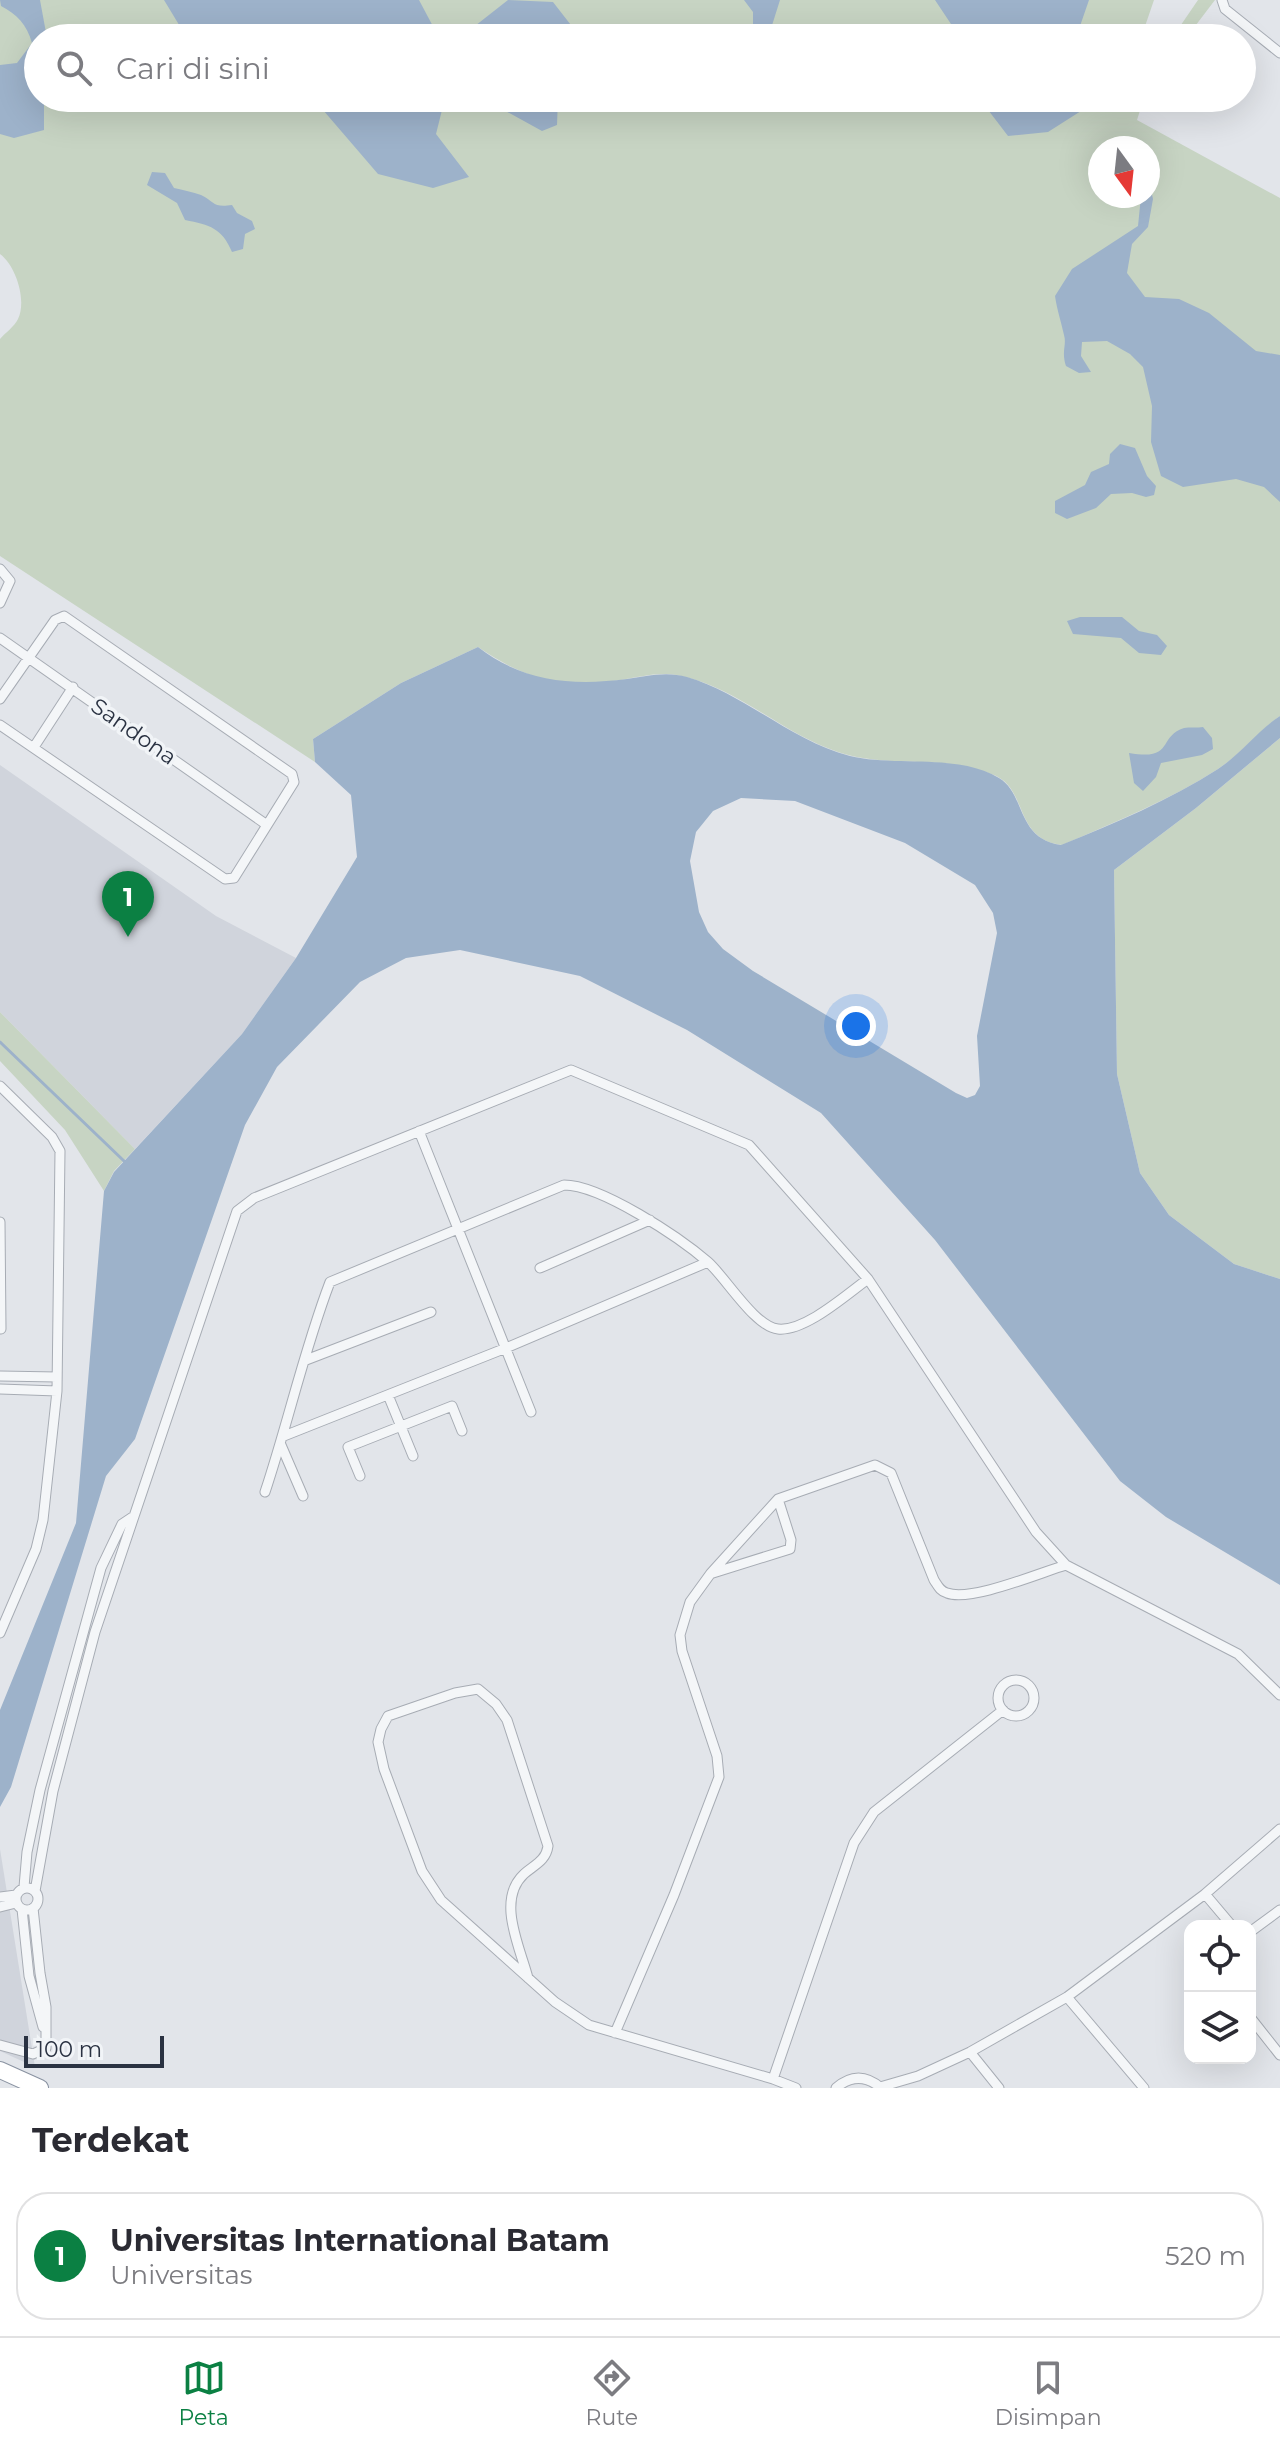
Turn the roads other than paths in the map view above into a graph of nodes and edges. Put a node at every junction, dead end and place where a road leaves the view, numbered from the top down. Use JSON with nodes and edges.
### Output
{"nodes":[{"id":1,"x":1222,"y":0,"type":"edge"},
{"id":2,"x":1244,"y":24,"type":"edge"},
{"id":3,"x":1256,"y":34,"type":"edge"},
{"id":4,"x":1280,"y":53,"type":"edge"},
{"id":5,"x":0,"y":569,"type":"edge"},
{"id":6,"x":0,"y":603,"type":"edge"},
{"id":7,"x":0,"y":638,"type":"edge"},
{"id":8,"x":28,"y":657,"type":"junction"},
{"id":9,"x":73,"y":687,"type":"junction"},
{"id":10,"x":0,"y":699,"type":"edge"},
{"id":11,"x":0,"y":725,"type":"edge"},
{"id":12,"x":34,"y":747,"type":"junction"},
{"id":13,"x":267,"y":825,"type":"junction"},
{"id":14,"x":1,"y":1090,"type":"edge"},
{"id":15,"x":419,"y":1131,"type":"junction"},
{"id":16,"x":650,"y":1220,"type":"junction"},
{"id":17,"x":0,"y":1222,"type":"edge"},
{"id":18,"x":459,"y":1231,"type":"junction"},
{"id":19,"x":708,"y":1262,"type":"junction"},
{"id":20,"x":540,"y":1268,"type":"dead end"},
{"id":21,"x":868,"y":1279,"type":"junction"},
{"id":22,"x":431,"y":1312,"type":"dead end"},
{"id":23,"x":0,"y":1315,"type":"edge"},
{"id":24,"x":1,"y":1329,"type":"edge"},
{"id":25,"x":506,"y":1348,"type":"junction"},
{"id":26,"x":306,"y":1360,"type":"junction"},
{"id":27,"x":0,"y":1376,"type":"edge"},
{"id":28,"x":57,"y":1377,"type":"junction"},
{"id":29,"x":0,"y":1389,"type":"edge"},
{"id":30,"x":57,"y":1391,"type":"junction"},
{"id":31,"x":388,"y":1395,"type":"junction"},
{"id":32,"x":531,"y":1412,"type":"dead end"},
{"id":33,"x":401,"y":1426,"type":"junction"},
{"id":34,"x":462,"y":1431,"type":"dead end"},
{"id":35,"x":282,"y":1441,"type":"junction"},
{"id":36,"x":413,"y":1456,"type":"dead end"},
{"id":37,"x":360,"y":1476,"type":"dead end"},
{"id":38,"x":265,"y":1492,"type":"dead end"},
{"id":39,"x":303,"y":1496,"type":"dead end"},
{"id":40,"x":778,"y":1499,"type":"junction"},
{"id":41,"x":134,"y":1516,"type":"junction"},
{"id":42,"x":1066,"y":1565,"type":"junction"},
{"id":43,"x":711,"y":1573,"type":"junction"},
{"id":44,"x":0,"y":1633,"type":"edge"},
{"id":45,"x":1280,"y":1695,"type":"edge"},
{"id":46,"x":1003,"y":1710,"type":"junction"},
{"id":47,"x":1280,"y":1829,"type":"edge"},
{"id":48,"x":24,"y":1887,"type":"junction"},
{"id":49,"x":35,"y":1891,"type":"junction"},
{"id":50,"x":1205,"y":1894,"type":"junction"},
{"id":51,"x":0,"y":1897,"type":"edge"},
{"id":52,"x":18,"y":1902,"type":"junction"},
{"id":53,"x":0,"y":1907,"type":"edge"},
{"id":54,"x":33,"y":1908,"type":"junction"},
{"id":55,"x":1280,"y":1910,"type":"edge"},
{"id":56,"x":1227,"y":1920,"type":"edge"},
{"id":57,"x":1256,"y":1928,"type":"edge"},
{"id":58,"x":528,"y":1978,"type":"junction"},
{"id":59,"x":1067,"y":1997,"type":"junction"},
{"id":60,"x":1256,"y":2025,"type":"edge"},
{"id":61,"x":615,"y":2033,"type":"junction"},
{"id":62,"x":48,"y":2041,"type":"junction"},
{"id":63,"x":0,"y":2045,"type":"edge"},
{"id":64,"x":970,"y":2052,"type":"junction"},
{"id":65,"x":1280,"y":2055,"type":"edge"},
{"id":66,"x":0,"y":2070,"type":"edge"},
{"id":67,"x":918,"y":2076,"type":"junction"},
{"id":68,"x":773,"y":2079,"type":"junction"},
{"id":69,"x":881,"y":2087,"type":"edge"},
{"id":70,"x":40,"y":2088,"type":"edge"},
{"id":71,"x":796,"y":2088,"type":"edge"},
{"id":72,"x":836,"y":2088,"type":"edge"},
{"id":73,"x":902,"y":2088,"type":"edge"},
{"id":74,"x":999,"y":2088,"type":"edge"},
{"id":75,"x":1144,"y":2088,"type":"edge"}],
"edges":[{"from":1,"to":2,"type":"street"},
{"from":3,"to":4,"type":"street"},
{"from":5,"to":6,"type":"street"},
{"from":7,"to":8,"type":"street","name":"Sandona"},
{"from":8,"to":9,"type":"street","name":"Sandona"},
{"from":8,"to":10,"type":"street"},
{"from":8,"to":13,"type":"street"},
{"from":9,"to":12,"type":"street"},
{"from":9,"to":13,"type":"street","name":"Sandona"},
{"from":11,"to":12,"type":"street"},
{"from":12,"to":13,"type":"street"},
{"from":14,"to":28,"type":"street"},
{"from":15,"to":18,"type":"street"},
{"from":15,"to":21,"type":"street"},
{"from":15,"to":41,"type":"street"},
{"from":16,"to":18,"type":"street"},
{"from":16,"to":19,"type":"street"},
{"from":16,"to":20,"type":"street"},
{"from":17,"to":23,"type":"street"},
{"from":18,"to":25,"type":"street"},
{"from":18,"to":26,"type":"street"},
{"from":19,"to":21,"type":"street"},
{"from":19,"to":25,"type":"street"},
{"from":21,"to":42,"type":"street"},
{"from":22,"to":26,"type":"street"},
{"from":23,"to":24,"type":"street"},
{"from":25,"to":31,"type":"street"},
{"from":25,"to":32,"type":"street"},
{"from":26,"to":35,"type":"street"},
{"from":27,"to":28,"type":"street"},
{"from":28,"to":30,"type":"street"},
{"from":29,"to":30,"type":"street"},
{"from":30,"to":44,"type":"street"},
{"from":31,"to":33,"type":"street"},
{"from":31,"to":35,"type":"street"},
{"from":33,"to":34,"type":"street"},
{"from":33,"to":36,"type":"street"},
{"from":33,"to":37,"type":"street"},
{"from":35,"to":38,"type":"street"},
{"from":35,"to":39,"type":"street"},
{"from":40,"to":42,"type":"street"},
{"from":40,"to":43,"type":"street"},
{"from":40,"to":43,"type":"street"},
{"from":41,"to":48,"type":"street"},
{"from":41,"to":49,"type":"street"},
{"from":42,"to":45,"type":"street"},
{"from":43,"to":61,"type":"street"},
{"from":46,"to":46,"type":"street"},
{"from":46,"to":68,"type":"street"},
{"from":47,"to":50,"type":"street"},
{"from":48,"to":49,"type":"street"},
{"from":48,"to":52,"type":"street"},
{"from":49,"to":54,"type":"street"},
{"from":50,"to":56,"type":"street"},
{"from":50,"to":59,"type":"street"},
{"from":51,"to":52,"type":"street"},
{"from":52,"to":53,"type":"street"},
{"from":52,"to":54,"type":"street"},
{"from":52,"to":62,"type":"street"},
{"from":54,"to":62,"type":"street"},
{"from":55,"to":57,"type":"street"},
{"from":58,"to":58,"type":"street"},
{"from":58,"to":61,"type":"street"},
{"from":59,"to":64,"type":"street"},
{"from":59,"to":75,"type":"street"},
{"from":60,"to":65,"type":"street"},
{"from":61,"to":68,"type":"street"},
{"from":62,"to":63,"type":"street"},
{"from":64,"to":67,"type":"street"},
{"from":64,"to":74,"type":"street"},
{"from":66,"to":70,"type":"highway"},
{"from":67,"to":69,"type":"street"},
{"from":67,"to":73,"type":"street"},
{"from":68,"to":71,"type":"street"},
{"from":69,"to":72,"type":"street"}]}
